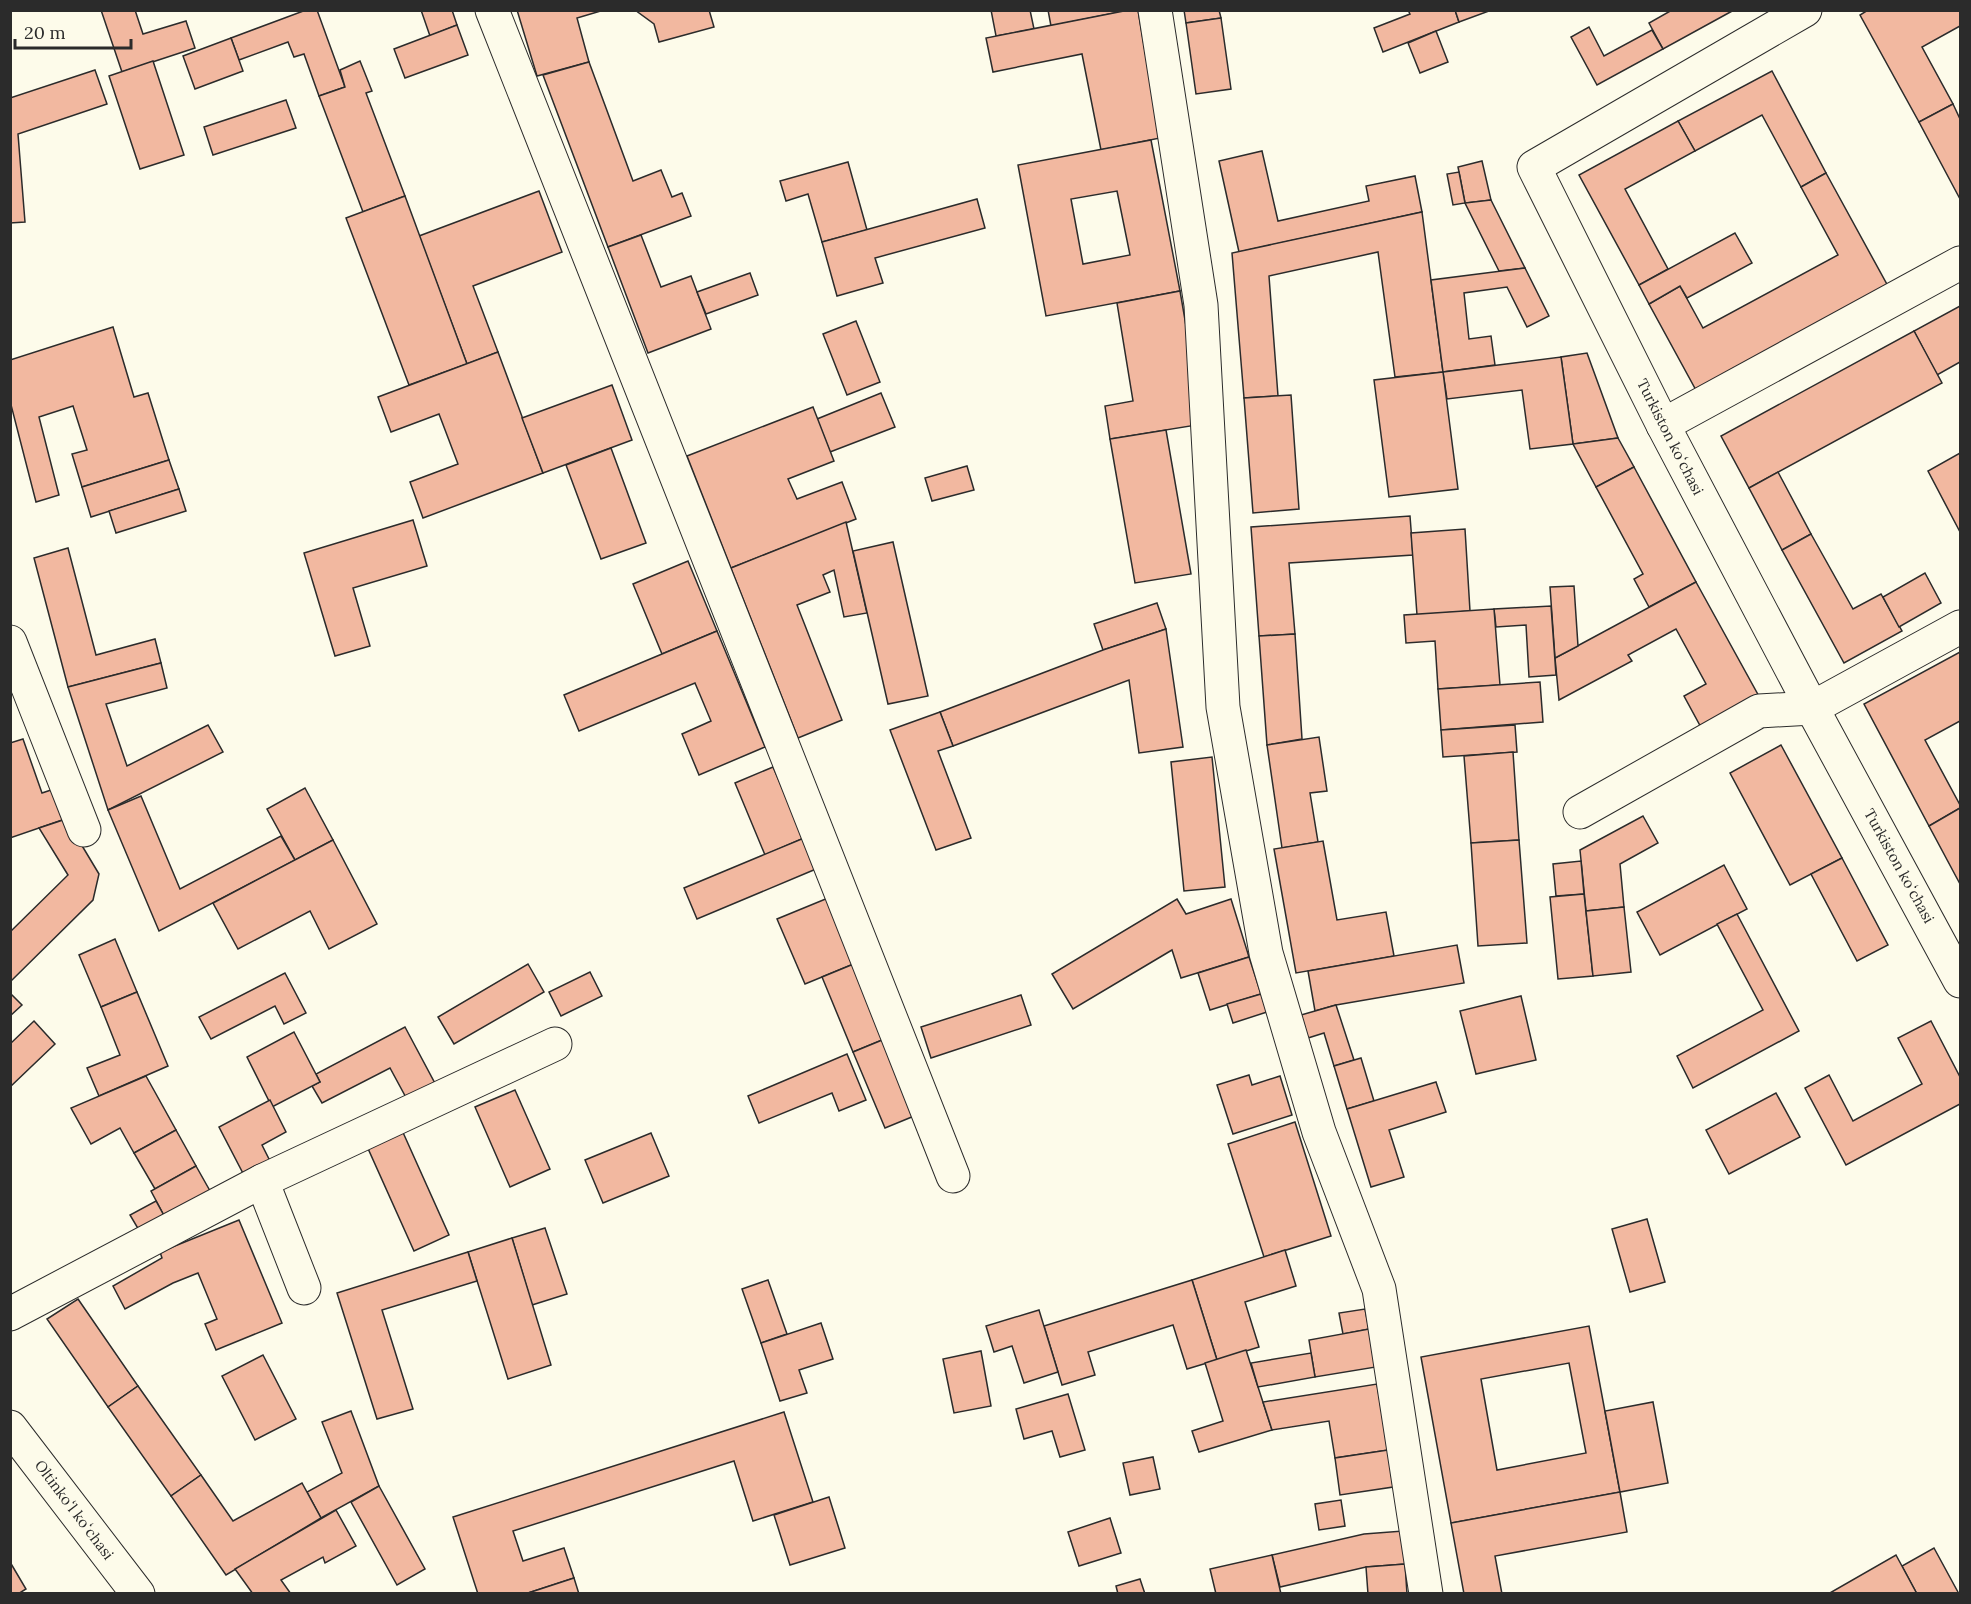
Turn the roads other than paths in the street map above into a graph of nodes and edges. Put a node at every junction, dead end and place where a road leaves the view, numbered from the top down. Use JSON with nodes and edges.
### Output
{"nodes":[{"id":1,"x":492,"y":10,"type":"edge"},
{"id":2,"x":1155,"y":10,"type":"edge"},
{"id":3,"x":1805,"y":10,"type":"edge"},
{"id":4,"x":1960,"y":263,"type":"edge"},
{"id":5,"x":1663,"y":426,"type":"junction"},
{"id":6,"x":1960,"y":627,"type":"edge"},
{"id":7,"x":10,"y":642,"type":"edge"},
{"id":8,"x":1812,"y":708,"type":"junction"},
{"id":9,"x":1580,"y":812,"type":"dead end"},
{"id":10,"x":84,"y":830,"type":"dead end"},
{"id":11,"x":1959,"y":974,"type":"edge"},
{"id":12,"x":555,"y":1044,"type":"dead end"},
{"id":13,"x":953,"y":1176,"type":"dead end"},
{"id":14,"x":262,"y":1181,"type":"junction"},
{"id":15,"x":304,"y":1288,"type":"dead end"},
{"id":16,"x":10,"y":1314,"type":"edge"},
{"id":17,"x":10,"y":1427,"type":"edge"},
{"id":18,"x":138,"y":1593,"type":"edge"},
{"id":19,"x":1426,"y":1593,"type":"edge"}],
"edges":[{"from":1,"to":13,"type":"street"},
{"from":2,"to":19,"type":"street"},
{"from":3,"to":5,"type":"street","name":"Turkiston koʻchasi"},
{"from":4,"to":5,"type":"street"},
{"from":5,"to":8,"type":"street","name":"Turkiston koʻchasi"},
{"from":6,"to":8,"type":"street"},
{"from":7,"to":10,"type":"street"},
{"from":8,"to":9,"type":"street"},
{"from":8,"to":11,"type":"street","name":"Turkiston koʻchasi"},
{"from":12,"to":14,"type":"street"},
{"from":14,"to":15,"type":"street"},
{"from":14,"to":16,"type":"street"},
{"from":17,"to":18,"type":"street","name":"Oltinkoʻl koʻchasi"}]}
